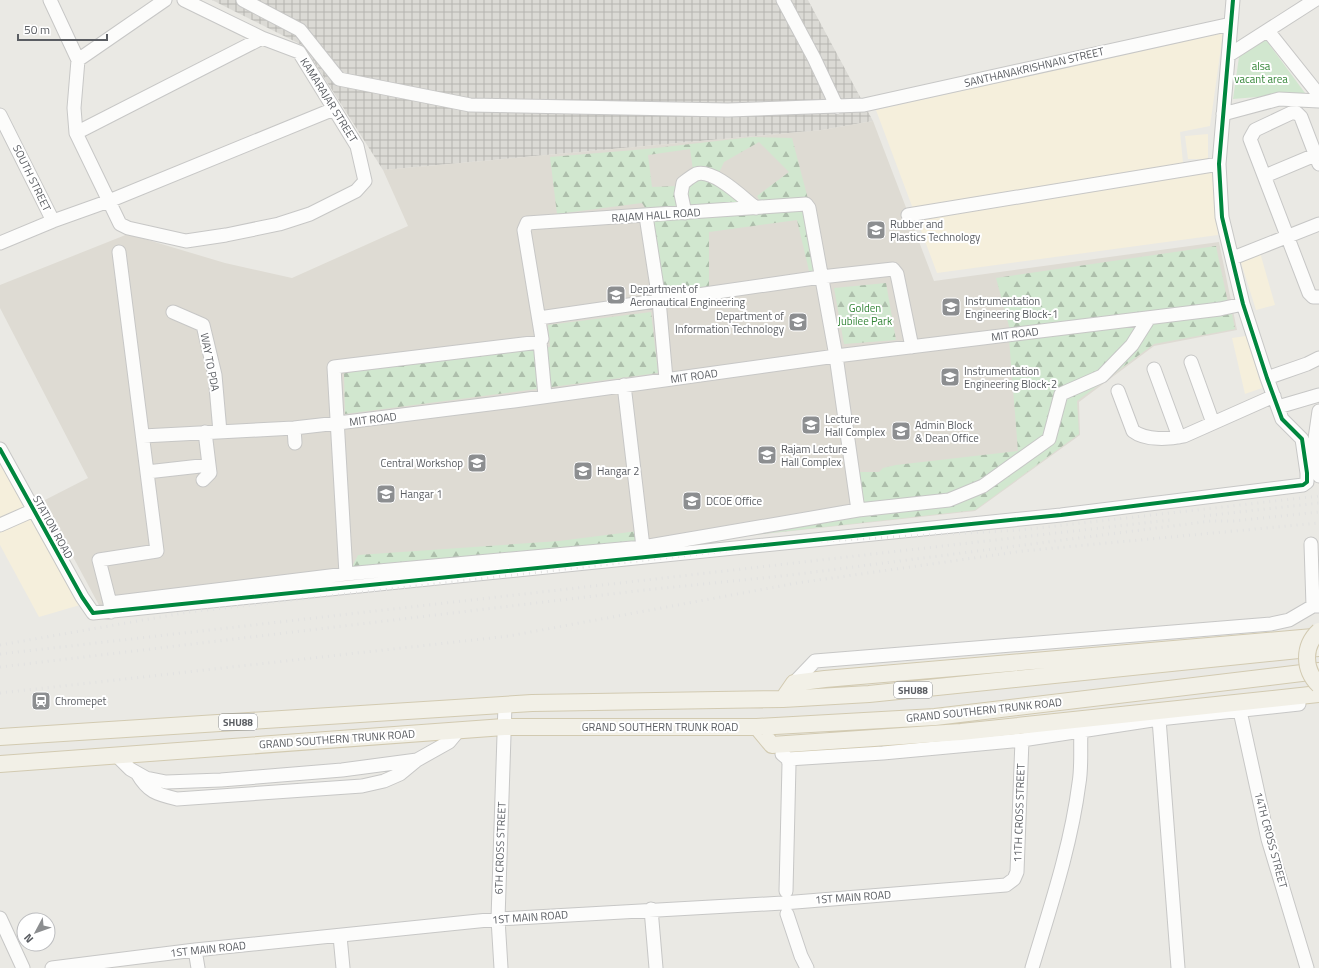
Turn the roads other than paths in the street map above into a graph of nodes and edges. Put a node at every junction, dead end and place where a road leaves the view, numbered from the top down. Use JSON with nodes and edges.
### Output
{"nodes":[{"id":1,"x":50,"y":0,"type":"edge"},
{"id":2,"x":165,"y":0,"type":"edge"},
{"id":3,"x":184,"y":0,"type":"edge"},
{"id":4,"x":243,"y":0,"type":"edge"},
{"id":5,"x":783,"y":0,"type":"edge"},
{"id":6,"x":1233,"y":0,"type":"edge"},
{"id":7,"x":1315,"y":0,"type":"edge"},
{"id":8,"x":1231,"y":24,"type":"junction"},
{"id":9,"x":1268,"y":31,"type":"junction"},
{"id":10,"x":262,"y":38,"type":"junction"},
{"id":11,"x":1229,"y":55,"type":"junction"},
{"id":12,"x":78,"y":60,"type":"junction"},
{"id":13,"x":1319,"y":95,"type":"edge"},
{"id":14,"x":1319,"y":101,"type":"edge"},
{"id":15,"x":836,"y":107,"type":"junction"},
{"id":16,"x":334,"y":109,"type":"junction"},
{"id":17,"x":1224,"y":114,"type":"junction"},
{"id":18,"x":0,"y":115,"type":"edge"},
{"id":19,"x":76,"y":133,"type":"junction"},
{"id":20,"x":1317,"y":159,"type":"edge"},
{"id":21,"x":1219,"y":164,"type":"junction"},
{"id":22,"x":1265,"y":176,"type":"junction"},
{"id":23,"x":109,"y":201,"type":"junction"},
{"id":24,"x":756,"y":208,"type":"junction"},
{"id":25,"x":685,"y":213,"type":"junction"},
{"id":26,"x":908,"y":215,"type":"dead end"},
{"id":27,"x":646,"y":216,"type":"junction"},
{"id":28,"x":53,"y":221,"type":"junction"},
{"id":29,"x":1319,"y":224,"type":"edge"},
{"id":30,"x":1288,"y":237,"type":"junction"},
{"id":31,"x":0,"y":243,"type":"edge"},
{"id":32,"x":119,"y":252,"type":"dead end"},
{"id":33,"x":1233,"y":258,"type":"junction"},
{"id":34,"x":821,"y":277,"type":"junction"},
{"id":35,"x":1319,"y":297,"type":"edge"},
{"id":36,"x":658,"y":300,"type":"junction"},
{"id":37,"x":1243,"y":304,"type":"junction"},
{"id":38,"x":173,"y":312,"type":"dead end"},
{"id":39,"x":539,"y":318,"type":"junction"},
{"id":40,"x":1149,"y":318,"type":"junction"},
{"id":41,"x":540,"y":342,"type":"junction"},
{"id":42,"x":912,"y":347,"type":"junction"},
{"id":43,"x":836,"y":356,"type":"junction"},
{"id":44,"x":1319,"y":358,"type":"edge"},
{"id":45,"x":1191,"y":362,"type":"dead end"},
{"id":46,"x":1154,"y":369,"type":"dead end"},
{"id":47,"x":1267,"y":378,"type":"junction"},
{"id":48,"x":666,"y":379,"type":"junction"},
{"id":49,"x":624,"y":385,"type":"junction"},
{"id":50,"x":1118,"y":391,"type":"dead end"},
{"id":51,"x":1319,"y":395,"type":"edge"},
{"id":52,"x":545,"y":396,"type":"junction"},
{"id":53,"x":1278,"y":407,"type":"junction"},
{"id":54,"x":1319,"y":411,"type":"edge"},
{"id":55,"x":338,"y":423,"type":"junction"},
{"id":56,"x":1214,"y":423,"type":"junction"},
{"id":57,"x":294,"y":428,"type":"junction"},
{"id":58,"x":205,"y":432,"type":"junction"},
{"id":59,"x":220,"y":432,"type":"junction"},
{"id":60,"x":143,"y":436,"type":"junction"},
{"id":61,"x":1180,"y":437,"type":"junction"},
{"id":62,"x":295,"y":443,"type":"dead end"},
{"id":63,"x":0,"y":449,"type":"edge"},
{"id":64,"x":209,"y":464,"type":"junction"},
{"id":65,"x":147,"y":472,"type":"junction"},
{"id":66,"x":1319,"y":476,"type":"edge"},
{"id":67,"x":203,"y":480,"type":"dead end"},
{"id":68,"x":34,"y":510,"type":"junction"},
{"id":69,"x":858,"y":510,"type":"junction"},
{"id":70,"x":0,"y":525,"type":"edge"},
{"id":71,"x":1311,"y":544,"type":"dead end"},
{"id":72,"x":643,"y":547,"type":"junction"},
{"id":73,"x":346,"y":574,"type":"junction"},
{"id":74,"x":1316,"y":606,"type":"edge"},
{"id":75,"x":110,"y":607,"type":"junction"},
{"id":76,"x":1318,"y":635,"type":"edge"},
{"id":77,"x":1319,"y":670,"type":"edge"},
{"id":78,"x":794,"y":683,"type":"junction"},
{"id":79,"x":1319,"y":685,"type":"edge"},
{"id":80,"x":1319,"y":694,"type":"edge"},
{"id":81,"x":783,"y":698,"type":"junction"},
{"id":82,"x":1319,"y":702,"type":"edge"},
{"id":83,"x":505,"y":705,"type":"junction"},
{"id":84,"x":1240,"y":711,"type":"junction"},
{"id":85,"x":1159,"y":719,"type":"junction"},
{"id":86,"x":504,"y":727,"type":"junction"},
{"id":87,"x":757,"y":727,"type":"junction"},
{"id":88,"x":459,"y":730,"type":"junction"},
{"id":89,"x":1080,"y":731,"type":"junction"},
{"id":90,"x":0,"y":737,"type":"edge"},
{"id":91,"x":1022,"y":740,"type":"junction"},
{"id":92,"x":772,"y":745,"type":"junction"},
{"id":93,"x":116,"y":755,"type":"junction"},
{"id":94,"x":788,"y":759,"type":"junction"},
{"id":95,"x":417,"y":760,"type":"junction"},
{"id":96,"x":0,"y":764,"type":"edge"},
{"id":97,"x":138,"y":773,"type":"junction"},
{"id":98,"x":1010,"y":884,"type":"joint"},
{"id":99,"x":786,"y":891,"type":"dead end"},
{"id":100,"x":651,"y":909,"type":"junction"},
{"id":101,"x":787,"y":914,"type":"dead end"},
{"id":102,"x":0,"y":918,"type":"edge"},
{"id":103,"x":498,"y":919,"type":"junction"},
{"id":104,"x":340,"y":936,"type":"junction"},
{"id":105,"x":195,"y":950,"type":"junction"},
{"id":106,"x":23,"y":968,"type":"edge"},
{"id":107,"x":52,"y":968,"type":"edge"},
{"id":108,"x":198,"y":968,"type":"edge"},
{"id":109,"x":343,"y":968,"type":"edge"},
{"id":110,"x":501,"y":968,"type":"edge"},
{"id":111,"x":656,"y":968,"type":"edge"},
{"id":112,"x":807,"y":968,"type":"edge"},
{"id":113,"x":1032,"y":968,"type":"edge"},
{"id":114,"x":1178,"y":968,"type":"edge"},
{"id":115,"x":1307,"y":968,"type":"edge"}],
"edges":[{"from":1,"to":12,"type":"street"},
{"from":2,"to":12,"type":"street"},
{"from":3,"to":10,"type":"street","name":"KAMARAJAR STREET"},
{"from":4,"to":15,"type":"street","name":"SANTHANAKRISHNAN STREET"},
{"from":5,"to":15,"type":"street"},
{"from":6,"to":8,"type":"street"},
{"from":7,"to":9,"type":"street"},
{"from":8,"to":11,"type":"street"},
{"from":8,"to":15,"type":"street","name":"SANTHANAKRISHNAN STREET"},
{"from":9,"to":11,"type":"street"},
{"from":9,"to":13,"type":"street"},
{"from":10,"to":16,"type":"street","name":"KAMARAJAR STREET"},
{"from":10,"to":19,"type":"street"},
{"from":11,"to":17,"type":"street"},
{"from":12,"to":19,"type":"street"},
{"from":14,"to":17,"type":"street"},
{"from":16,"to":23,"type":"street"},
{"from":16,"to":23,"type":"street","name":"KAMARAJAR STREET"},
{"from":17,"to":21,"type":"street"},
{"from":18,"to":28,"type":"street","name":"SOUTH STREET"},
{"from":19,"to":23,"type":"street"},
{"from":20,"to":22,"type":"street"},
{"from":20,"to":22,"type":"street"},
{"from":21,"to":26,"type":"street"},
{"from":21,"to":33,"type":"street"},
{"from":22,"to":30,"type":"street"},
{"from":23,"to":28,"type":"street"},
{"from":24,"to":25,"type":"street","name":"RAJAM HALL ROAD"},
{"from":24,"to":25,"type":"street"},
{"from":24,"to":34,"type":"street","name":"RAJAM HALL ROAD"},
{"from":25,"to":27,"type":"street","name":"RAJAM HALL ROAD"},
{"from":27,"to":36,"type":"street"},
{"from":27,"to":39,"type":"street","name":"RAJAM HALL ROAD"},
{"from":28,"to":31,"type":"street"},
{"from":29,"to":30,"type":"street"},
{"from":30,"to":33,"type":"street"},
{"from":30,"to":35,"type":"street"},
{"from":32,"to":60,"type":"street"},
{"from":33,"to":37,"type":"street"},
{"from":34,"to":36,"type":"street"},
{"from":34,"to":42,"type":"street"},
{"from":34,"to":43,"type":"street","name":"RAJAM HALL ROAD"},
{"from":36,"to":39,"type":"street"},
{"from":36,"to":48,"type":"street"},
{"from":37,"to":40,"type":"street","name":"MIT ROAD"},
{"from":37,"to":47,"type":"street"},
{"from":38,"to":59,"type":"street","name":"WAY TO PDA"},
{"from":39,"to":41,"type":"street","name":"RAJAM HALL ROAD"},
{"from":40,"to":42,"type":"street","name":"MIT ROAD"},
{"from":40,"to":69,"type":"street"},
{"from":41,"to":52,"type":"street","name":"RAJAM HALL ROAD"},
{"from":41,"to":55,"type":"street"},
{"from":42,"to":43,"type":"street","name":"MIT ROAD"},
{"from":43,"to":48,"type":"street","name":"MIT ROAD"},
{"from":43,"to":69,"type":"street","name":"RAJAM HALL ROAD"},
{"from":44,"to":47,"type":"street"},
{"from":45,"to":56,"type":"street"},
{"from":46,"to":61,"type":"street"},
{"from":47,"to":53,"type":"street"},
{"from":48,"to":49,"type":"street","name":"MIT ROAD"},
{"from":49,"to":52,"type":"street","name":"MIT ROAD"},
{"from":49,"to":72,"type":"street"},
{"from":50,"to":61,"type":"street"},
{"from":51,"to":53,"type":"street"},
{"from":52,"to":55,"type":"street","name":"MIT ROAD"},
{"from":53,"to":56,"type":"street"},
{"from":53,"to":75,"type":"street"},
{"from":54,"to":66,"type":"street"},
{"from":55,"to":57,"type":"street","name":"MIT ROAD"},
{"from":55,"to":73,"type":"street"},
{"from":56,"to":61,"type":"street"},
{"from":57,"to":59,"type":"street","name":"MIT ROAD"},
{"from":57,"to":62,"type":"street"},
{"from":58,"to":59,"type":"street","name":"MIT ROAD"},
{"from":58,"to":60,"type":"street","name":"MIT ROAD"},
{"from":58,"to":64,"type":"street"},
{"from":60,"to":65,"type":"street"},
{"from":63,"to":68,"type":"street","name":"STATION ROAD"},
{"from":64,"to":65,"type":"street"},
{"from":64,"to":67,"type":"street"},
{"from":65,"to":75,"type":"street"},
{"from":68,"to":70,"type":"street"},
{"from":68,"to":75,"type":"street","name":"STATION ROAD"},
{"from":69,"to":72,"type":"street"},
{"from":71,"to":74,"type":"street"},
{"from":72,"to":73,"type":"street"},
{"from":73,"to":75,"type":"street"},
{"from":74,"to":78,"type":"street"},
{"from":76,"to":78,"type":"main road"},
{"from":76,"to":79,"type":"main road","bridge":true},
{"from":76,"to":81,"type":"main road","name":"GRAND SOUTHERN TRUNK ROAD","number":"SHU88"},
{"from":77,"to":87,"type":"main road","name":"GRAND SOUTHERN TRUNK ROAD","number":"SHU88"},
{"from":78,"to":81,"type":"main road"},
{"from":80,"to":92,"type":"main road"},
{"from":81,"to":83,"type":"main road","name":"GRAND SOUTHERN TRUNK ROAD","number":"SHU88"},
{"from":82,"to":84,"type":"street"},
{"from":83,"to":86,"type":"street","name":"6TH CROSS STREET"},
{"from":83,"to":90,"type":"main road","name":"GRAND SOUTHERN TRUNK ROAD","number":"SHU88"},
{"from":84,"to":85,"type":"street"},
{"from":84,"to":115,"type":"street","name":"14TH CROSS STREET"},
{"from":85,"to":89,"type":"street"},
{"from":85,"to":114,"type":"street"},
{"from":86,"to":87,"type":"main road","name":"GRAND SOUTHERN TRUNK ROAD","number":"SHU88"},
{"from":86,"to":88,"type":"main road","name":"GRAND SOUTHERN TRUNK ROAD","number":"SHU88"},
{"from":86,"to":103,"type":"street","name":"6TH CROSS STREET"},
{"from":87,"to":92,"type":"main road"},
{"from":88,"to":93,"type":"main road","name":"GRAND SOUTHERN TRUNK ROAD","number":"SHU88"},
{"from":88,"to":95,"type":"street"},
{"from":89,"to":91,"type":"street"},
{"from":89,"to":113,"type":"street"},
{"from":91,"to":94,"type":"street"},
{"from":91,"to":98,"type":"street","name":"11TH CROSS STREET"},
{"from":92,"to":94,"type":"street"},
{"from":93,"to":96,"type":"main road","name":"GRAND SOUTHERN TRUNK ROAD","number":"SHU88"},
{"from":93,"to":97,"type":"street"},
{"from":94,"to":99,"type":"street"},
{"from":95,"to":97,"type":"street"},
{"from":95,"to":97,"type":"street"},
{"from":98,"to":100,"type":"street","name":"1ST MAIN ROAD"},
{"from":100,"to":103,"type":"street","name":"1ST MAIN ROAD"},
{"from":100,"to":111,"type":"street"},
{"from":101,"to":112,"type":"street"},
{"from":102,"to":106,"type":"street"},
{"from":103,"to":104,"type":"street","name":"1ST MAIN ROAD"},
{"from":103,"to":110,"type":"street","name":"6TH CROSS STREET"},
{"from":104,"to":105,"type":"street","name":"1ST MAIN ROAD"},
{"from":104,"to":109,"type":"street"},
{"from":105,"to":107,"type":"street","name":"1ST MAIN ROAD"},
{"from":105,"to":108,"type":"street"}]}
